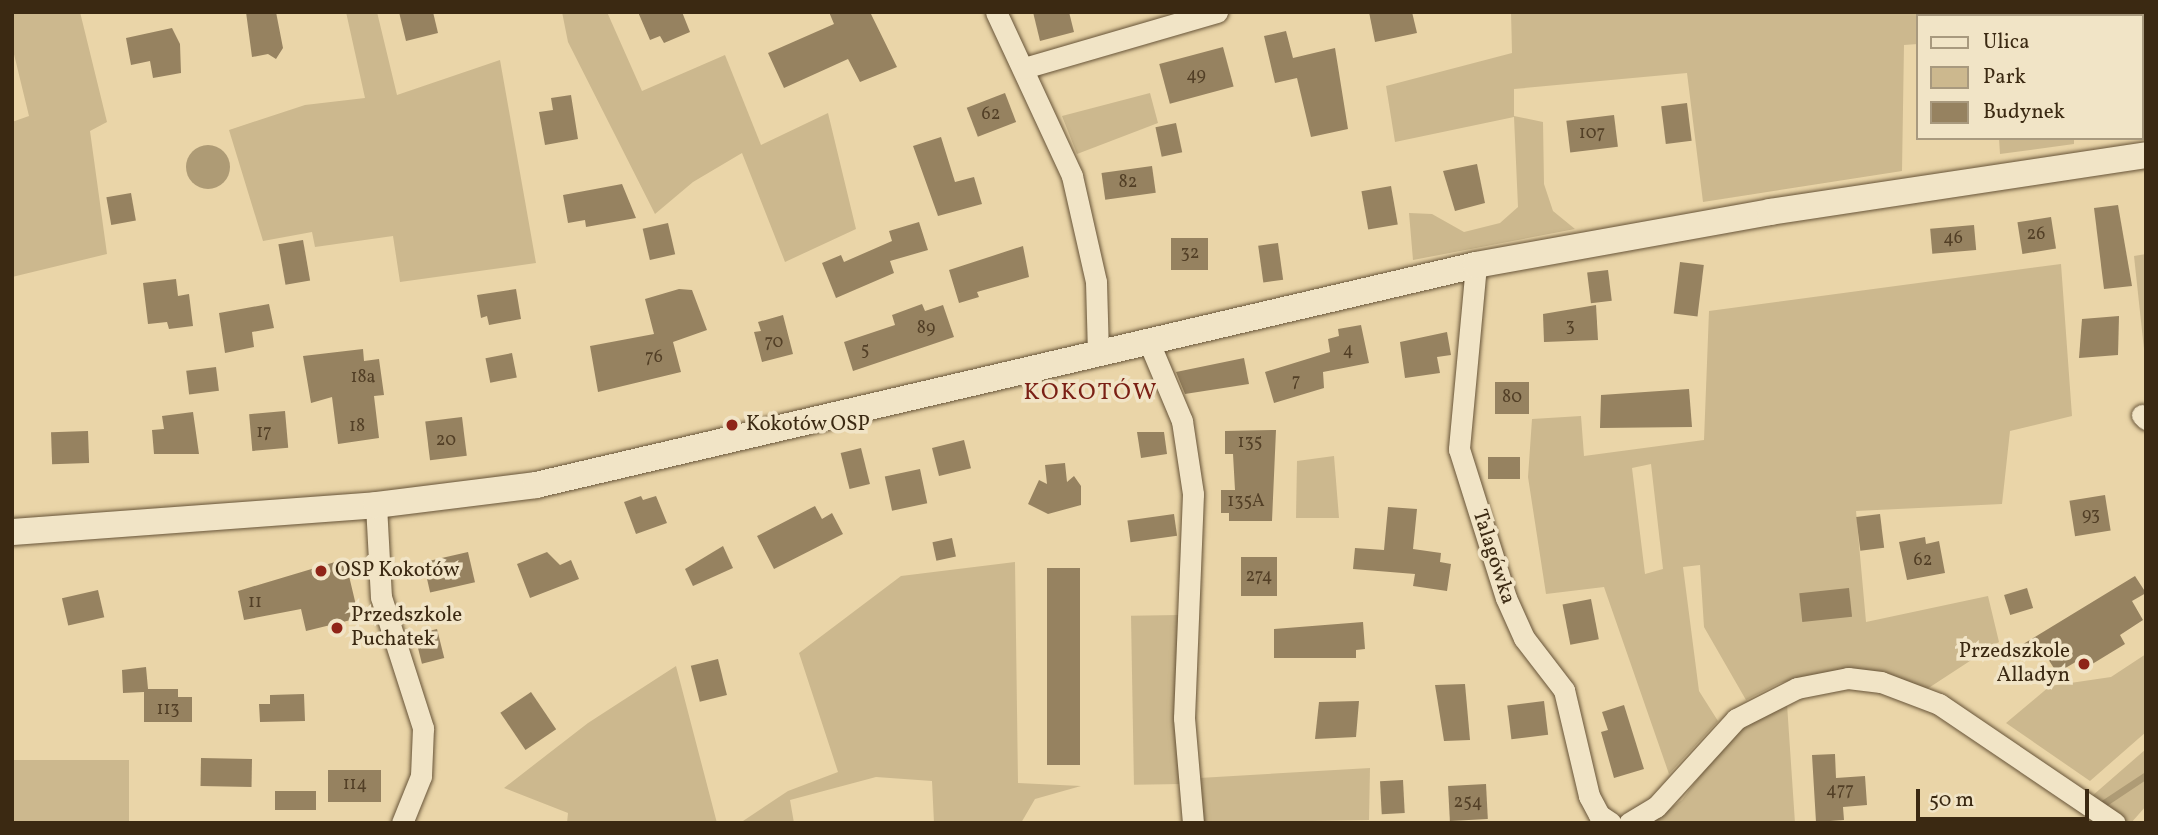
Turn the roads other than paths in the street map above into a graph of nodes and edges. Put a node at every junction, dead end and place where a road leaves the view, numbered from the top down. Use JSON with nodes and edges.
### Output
{"nodes":[{"id":1,"x":996,"y":12,"type":"edge"},
{"id":2,"x":1217,"y":12,"type":"edge"},
{"id":3,"x":1024,"y":68,"type":"junction"},
{"id":4,"x":2146,"y":155,"type":"edge"},
{"id":5,"x":1476,"y":265,"type":"junction"},
{"id":6,"x":1148,"y":340,"type":"junction"},
{"id":7,"x":1098,"y":352,"type":"junction"},
{"id":8,"x":376,"y":505,"type":"junction"},
{"id":9,"x":12,"y":532,"type":"edge"},
{"id":10,"x":2113,"y":822,"type":"edge"},
{"id":11,"x":402,"y":823,"type":"edge"},
{"id":12,"x":1193,"y":823,"type":"edge"},
{"id":13,"x":1611,"y":823,"type":"edge"},
{"id":14,"x":1629,"y":823,"type":"edge"}],
"edges":[{"from":1,"to":3,"type":"street"},
{"from":2,"to":3,"type":"street"},
{"from":3,"to":7,"type":"street"},
{"from":4,"to":5,"type":"street"},
{"from":5,"to":6,"type":"street"},
{"from":5,"to":13,"type":"street","name":"Talagówka"},
{"from":6,"to":7,"type":"street"},
{"from":6,"to":12,"type":"street"},
{"from":7,"to":8,"type":"street"},
{"from":8,"to":9,"type":"street"},
{"from":8,"to":11,"type":"street"},
{"from":10,"to":14,"type":"street"}]}
